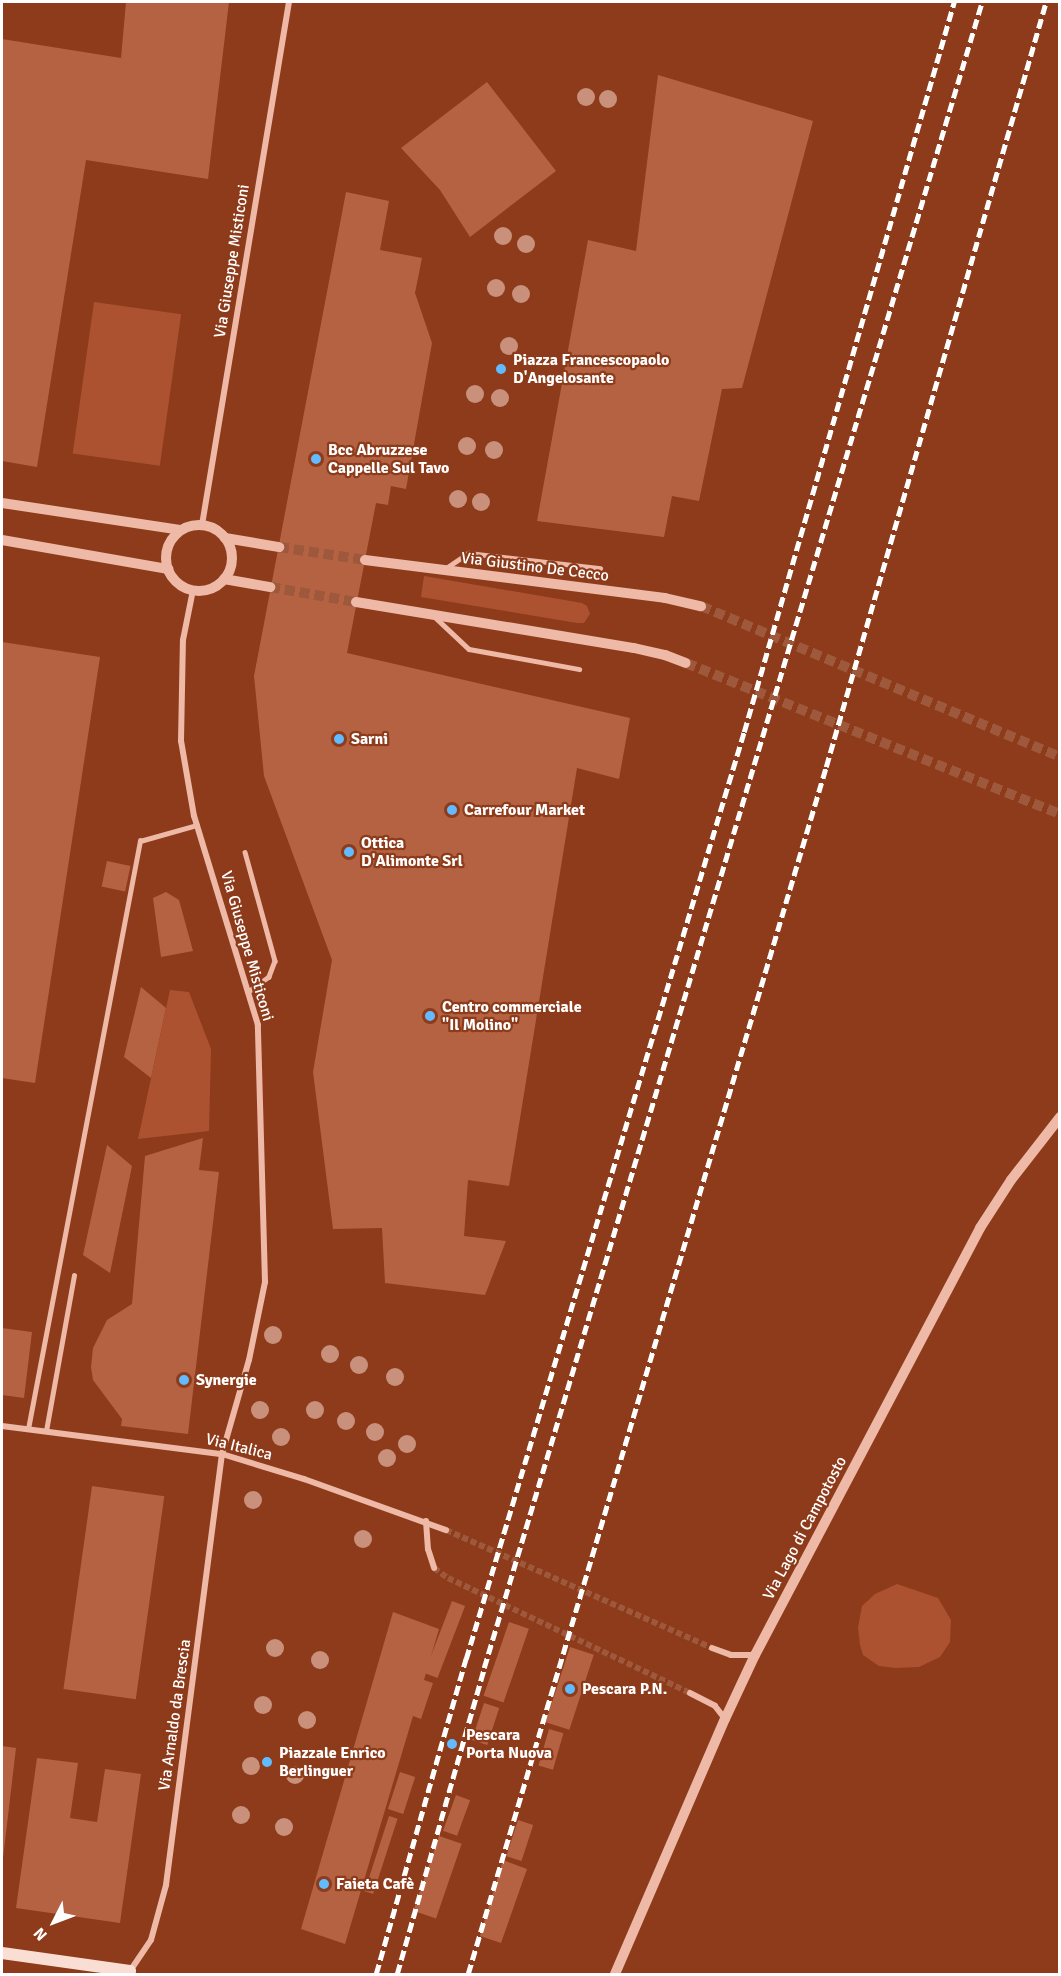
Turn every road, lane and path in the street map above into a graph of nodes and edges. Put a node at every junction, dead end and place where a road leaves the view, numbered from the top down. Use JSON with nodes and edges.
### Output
{"nodes":[{"id":1,"x":289,"y":2,"type":"edge"},
{"id":2,"x":2,"y":503,"type":"edge"},
{"id":3,"x":202,"y":525,"type":"junction"},
{"id":4,"x":180,"y":530,"type":"junction"},
{"id":5,"x":225,"y":538,"type":"junction"},
{"id":6,"x":2,"y":540,"type":"edge"},
{"id":7,"x":279,"y":547,"type":"tunnel mouth"},
{"id":8,"x":364,"y":560,"type":"tunnel mouth"},
{"id":9,"x":600,"y":568,"type":"dead end"},
{"id":10,"x":168,"y":569,"type":"junction"},
{"id":11,"x":441,"y":571,"type":"junction"},
{"id":12,"x":224,"y":579,"type":"junction"},
{"id":13,"x":270,"y":587,"type":"tunnel mouth"},
{"id":14,"x":193,"y":590,"type":"junction"},
{"id":15,"x":356,"y":602,"type":"tunnel mouth"},
{"id":16,"x":701,"y":606,"type":"tunnel mouth"},
{"id":17,"x":434,"y":615,"type":"junction"},
{"id":18,"x":686,"y":663,"type":"tunnel mouth"},
{"id":19,"x":579,"y":669,"type":"dead end"},
{"id":20,"x":197,"y":825,"type":"junction"},
{"id":21,"x":245,"y":852,"type":"dead end"},
{"id":22,"x":248,"y":992,"type":"junction"},
{"id":23,"x":1059,"y":1117,"type":"edge"},
{"id":24,"x":74,"y":1276,"type":"dead end"},
{"id":25,"x":2,"y":1426,"type":"edge"},
{"id":26,"x":28,"y":1429,"type":"junction"},
{"id":27,"x":46,"y":1431,"type":"junction"},
{"id":28,"x":222,"y":1454,"type":"junction"},
{"id":29,"x":426,"y":1521,"type":"junction"},
{"id":30,"x":446,"y":1530,"type":"tunnel mouth"},
{"id":31,"x":434,"y":1568,"type":"dead end"},
{"id":32,"x":712,"y":1647,"type":"tunnel mouth"},
{"id":33,"x":755,"y":1655,"type":"junction"},
{"id":34,"x":690,"y":1693,"type":"tunnel mouth"},
{"id":35,"x":725,"y":1719,"type":"junction"},
{"id":36,"x":2,"y":1953,"type":"edge"},
{"id":37,"x":129,"y":1973,"type":"edge"},
{"id":38,"x":615,"y":1974,"type":"edge"}],
"edges":[{"from":1,"to":3,"type":"street","name":"Via Giuseppe Misticoni"},
{"from":2,"to":4,"type":"street"},
{"from":3,"to":4,"type":"street"},
{"from":3,"to":5,"type":"street"},
{"from":4,"to":10,"type":"street"},
{"from":5,"to":7,"type":"street"},
{"from":5,"to":12,"type":"street"},
{"from":6,"to":10,"type":"street"},
{"from":8,"to":11,"type":"street","name":"Via Giustino De Cecco"},
{"from":9,"to":11,"type":"lane"},
{"from":10,"to":14,"type":"street"},
{"from":11,"to":16,"type":"street","name":"Via Giustino De Cecco"},
{"from":12,"to":13,"type":"street"},
{"from":12,"to":14,"type":"street"},
{"from":14,"to":20,"type":"street","name":"Via Giuseppe Misticoni"},
{"from":15,"to":17,"type":"street"},
{"from":17,"to":18,"type":"street"},
{"from":17,"to":19,"type":"lane"},
{"from":20,"to":22,"type":"street","name":"Via Giuseppe Misticoni"},
{"from":20,"to":26,"type":"lane"},
{"from":21,"to":22,"type":"lane"},
{"from":22,"to":28,"type":"street","name":"Via Giuseppe Misticoni"},
{"from":23,"to":33,"type":"street","name":"Via Lago di Campotosto"},
{"from":24,"to":27,"type":"lane"},
{"from":25,"to":26,"type":"street","name":"Via Italica"},
{"from":26,"to":27,"type":"street","name":"Via Italica"},
{"from":27,"to":28,"type":"street","name":"Via Italica"},
{"from":28,"to":29,"type":"street","name":"Via Italica"},
{"from":28,"to":37,"type":"street","name":"Via Arnaldo da Brescia"},
{"from":29,"to":30,"type":"street","name":"Via Italica"},
{"from":29,"to":31,"type":"street"},
{"from":32,"to":33,"type":"street"},
{"from":33,"to":35,"type":"street","name":"Via Lago di Campotosto"},
{"from":34,"to":35,"type":"street"},
{"from":35,"to":38,"type":"street","name":"Via Lago di Campotosto"},
{"from":36,"to":37,"type":"main road"}]}
